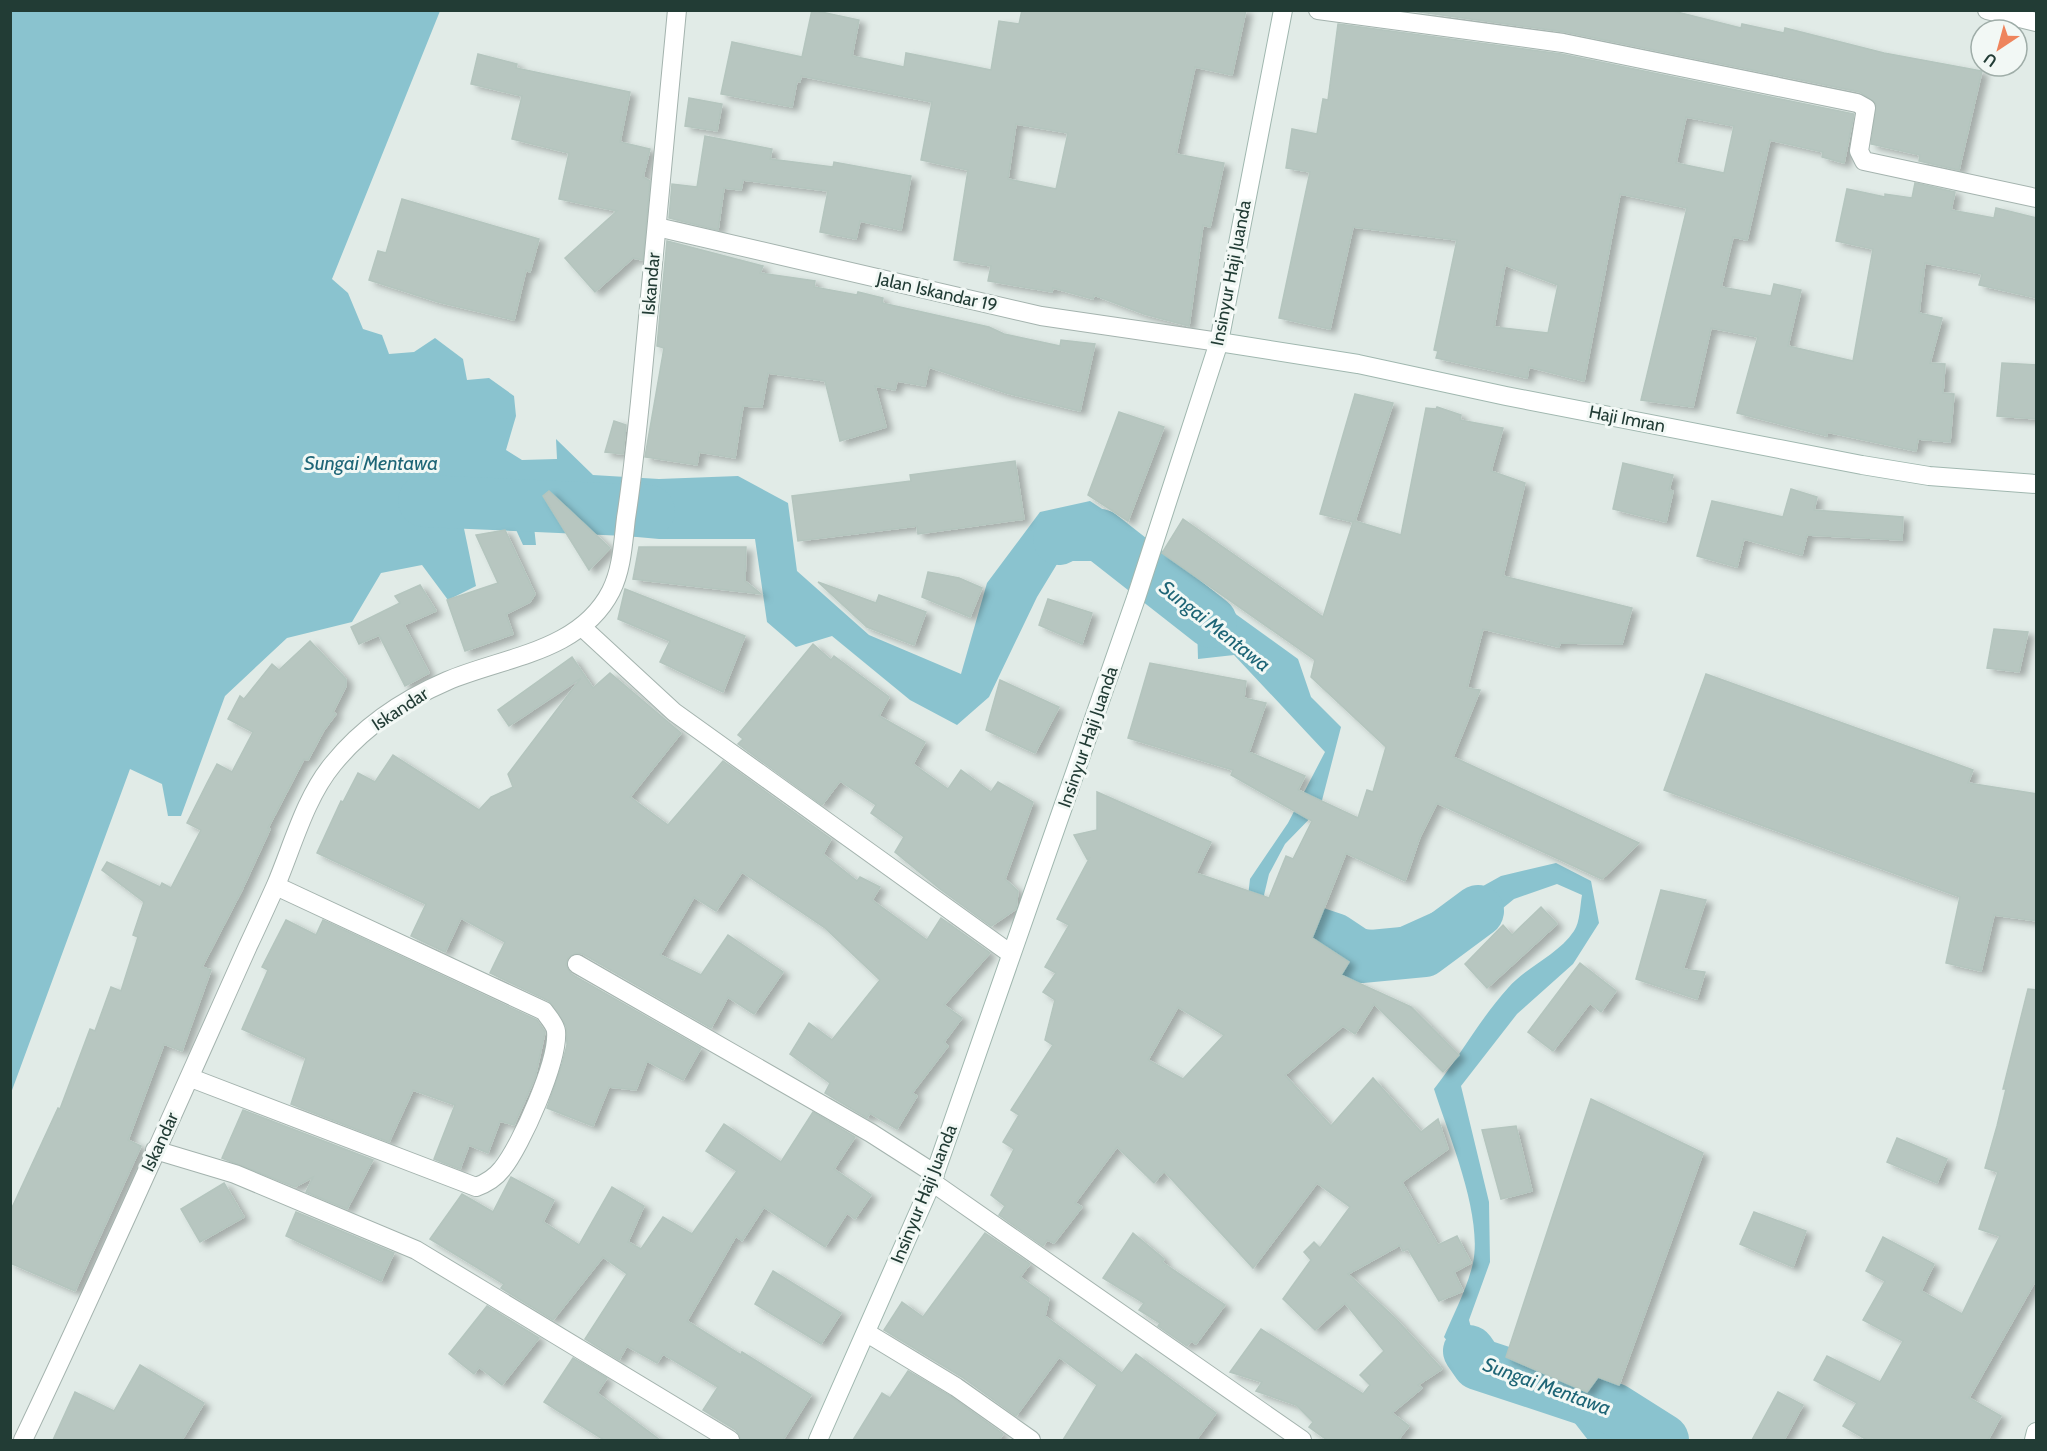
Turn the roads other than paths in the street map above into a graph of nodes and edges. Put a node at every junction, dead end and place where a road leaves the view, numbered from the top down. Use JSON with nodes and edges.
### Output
{"nodes":[{"id":1,"x":677,"y":10,"type":"edge"},
{"id":2,"x":1283,"y":10,"type":"edge"},
{"id":3,"x":1318,"y":10,"type":"edge"},
{"id":4,"x":1988,"y":10,"type":"edge"},
{"id":5,"x":2037,"y":22,"type":"edge"},
{"id":6,"x":2037,"y":198,"type":"edge"},
{"id":7,"x":657,"y":227,"type":"junction"},
{"id":8,"x":1219,"y":342,"type":"junction"},
{"id":9,"x":2037,"y":484,"type":"edge"},
{"id":10,"x":583,"y":628,"type":"junction"},
{"id":11,"x":276,"y":886,"type":"junction"},
{"id":12,"x":1011,"y":954,"type":"junction"},
{"id":13,"x":577,"y":964,"type":"dead end"},
{"id":14,"x":191,"y":1078,"type":"junction"},
{"id":15,"x":155,"y":1150,"type":"junction"},
{"id":16,"x":934,"y":1178,"type":"junction"},
{"id":17,"x":867,"y":1333,"type":"junction"},
{"id":18,"x":2037,"y":1432,"type":"edge"},
{"id":19,"x":23,"y":1440,"type":"edge"},
{"id":20,"x":730,"y":1440,"type":"edge"},
{"id":21,"x":818,"y":1440,"type":"edge"},
{"id":22,"x":1031,"y":1440,"type":"edge"},
{"id":23,"x":1302,"y":1440,"type":"edge"},
{"id":24,"x":2034,"y":1440,"type":"edge"}],
"edges":[{"from":1,"to":7,"type":"street","name":"Iskandar"},
{"from":2,"to":8,"type":"street","name":"Insinyur Haji Juanda"},
{"from":3,"to":6,"type":"street"},
{"from":4,"to":5,"type":"street"},
{"from":7,"to":8,"type":"street","name":"Jalan Iskandar 19"},
{"from":7,"to":10,"type":"street","name":"Iskandar"},
{"from":8,"to":9,"type":"street","name":"Haji Imran"},
{"from":8,"to":12,"type":"street","name":"Insinyur Haji Juanda"},
{"from":10,"to":11,"type":"street","name":"Iskandar"},
{"from":10,"to":12,"type":"street"},
{"from":11,"to":14,"type":"street","name":"Iskandar"},
{"from":11,"to":14,"type":"street"},
{"from":12,"to":16,"type":"street","name":"Insinyur Haji Juanda"},
{"from":13,"to":16,"type":"street"},
{"from":14,"to":15,"type":"street","name":"Iskandar"},
{"from":15,"to":19,"type":"street","name":"Iskandar"},
{"from":15,"to":20,"type":"street"},
{"from":16,"to":17,"type":"street","name":"Insinyur Haji Juanda"},
{"from":16,"to":23,"type":"street"},
{"from":17,"to":21,"type":"street","name":"Insinyur Haji Juanda"},
{"from":17,"to":22,"type":"street"},
{"from":18,"to":24,"type":"street"}]}
